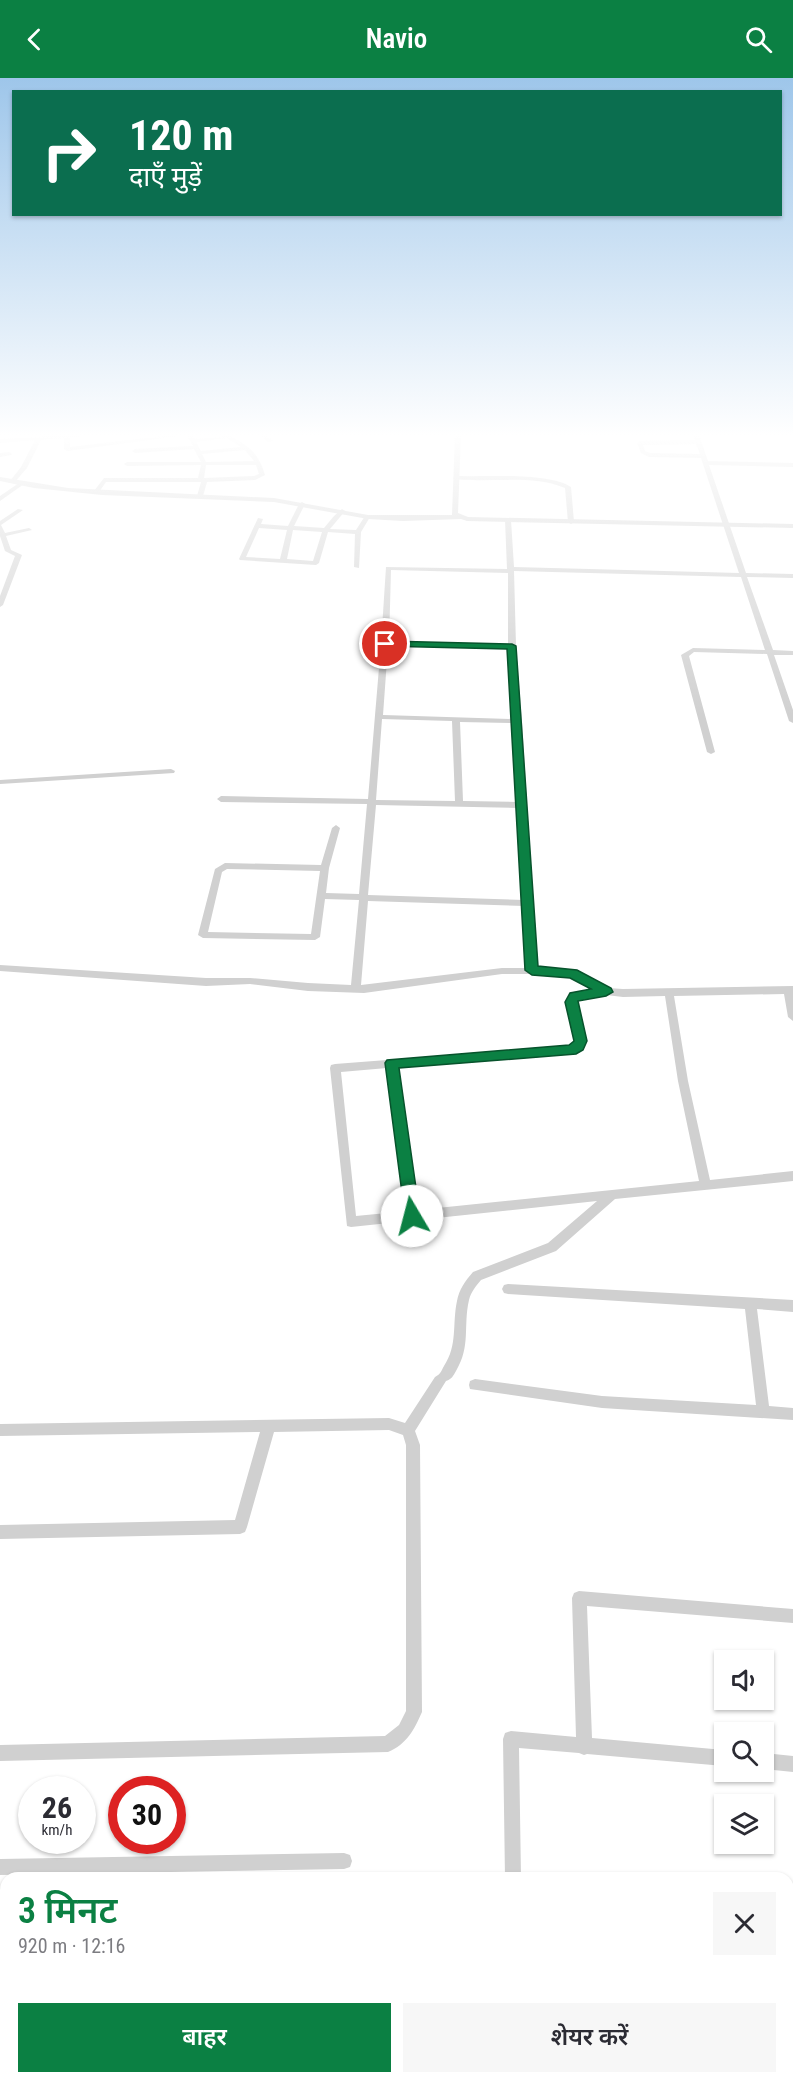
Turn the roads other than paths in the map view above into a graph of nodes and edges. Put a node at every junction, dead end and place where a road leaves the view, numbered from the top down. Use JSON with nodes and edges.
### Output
{"nodes":[{"id":1,"x":255,"y":529,"type":"edge"},
{"id":2,"x":286,"y":529,"type":"edge"},
{"id":3,"x":291,"y":529,"type":"junction"},
{"id":4,"x":360,"y":529,"type":"edge"},
{"id":5,"x":509,"y":529,"type":"edge"},
{"id":6,"x":728,"y":529,"type":"edge"},
{"id":7,"x":29,"y":530,"type":"dead end"},
{"id":8,"x":1,"y":531,"type":"edge"},
{"id":9,"x":324,"y":531,"type":"junction"},
{"id":10,"x":358,"y":532,"type":"junction"},
{"id":11,"x":8,"y":551,"type":"junction"},
{"id":12,"x":0,"y":552,"type":"edge"},
{"id":13,"x":283,"y":561,"type":"junction"},
{"id":14,"x":357,"y":567,"type":"dead end"},
{"id":15,"x":511,"y":570,"type":"junction"},
{"id":16,"x":745,"y":574,"type":"junction"},
{"id":17,"x":793,"y":576,"type":"edge"},
{"id":18,"x":0,"y":580,"type":"edge"},
{"id":19,"x":11,"y":580,"type":"junction"},
{"id":20,"x":0,"y":605,"type":"edge"},
{"id":21,"x":385,"y":644,"type":"junction"},
{"id":22,"x":512,"y":646,"type":"junction"},
{"id":23,"x":771,"y":653,"type":"junction"},
{"id":24,"x":793,"y":653,"type":"edge"},
{"id":25,"x":380,"y":717,"type":"junction"},
{"id":26,"x":456,"y":719,"type":"junction"},
{"id":27,"x":518,"y":721,"type":"junction"},
{"id":28,"x":793,"y":721,"type":"edge"},
{"id":29,"x":711,"y":752,"type":"dead end"},
{"id":30,"x":171,"y":771,"type":"dead end"},
{"id":31,"x":0,"y":782,"type":"edge"},
{"id":32,"x":221,"y":799,"type":"dead end"},
{"id":33,"x":373,"y":802,"type":"junction"},
{"id":34,"x":459,"y":804,"type":"junction"},
{"id":35,"x":522,"y":805,"type":"junction"},
{"id":36,"x":336,"y":828,"type":"dead end"},
{"id":37,"x":325,"y":868,"type":"junction"},
{"id":38,"x":321,"y":896,"type":"junction"},
{"id":39,"x":364,"y":898,"type":"junction"},
{"id":40,"x":528,"y":903,"type":"junction"},
{"id":41,"x":0,"y":968,"type":"edge"},
{"id":42,"x":532,"y":970,"type":"junction"},
{"id":43,"x":356,"y":988,"type":"junction"},
{"id":44,"x":790,"y":990,"type":"edge"},
{"id":45,"x":606,"y":992,"type":"junction"},
{"id":46,"x":669,"y":993,"type":"junction"},
{"id":47,"x":793,"y":1017,"type":"edge"},
{"id":48,"x":392,"y":1063,"type":"junction"},
{"id":49,"x":793,"y":1176,"type":"edge"},
{"id":50,"x":705,"y":1185,"type":"junction"},
{"id":51,"x":612,"y":1195,"type":"junction"},
{"id":52,"x":412,"y":1216,"type":"junction"},
{"id":53,"x":508,"y":1289,"type":"dead end"},
{"id":54,"x":750,"y":1303,"type":"junction"},
{"id":55,"x":793,"y":1306,"type":"edge"},
{"id":56,"x":475,"y":1385,"type":"dead end"},
{"id":57,"x":763,"y":1412,"type":"junction"},
{"id":58,"x":793,"y":1414,"type":"edge"},
{"id":59,"x":269,"y":1425,"type":"junction"},
{"id":60,"x":0,"y":1430,"type":"edge"},
{"id":61,"x":408,"y":1430,"type":"junction"},
{"id":62,"x":0,"y":1532,"type":"edge"},
{"id":63,"x":793,"y":1616,"type":"edge"},
{"id":64,"x":584,"y":1747,"type":"junction"},
{"id":65,"x":0,"y":1753,"type":"edge"},
{"id":66,"x":714,"y":1757,"type":"edge"},
{"id":67,"x":774,"y":1762,"type":"edge"},
{"id":68,"x":793,"y":1764,"type":"edge"},
{"id":69,"x":344,"y":1861,"type":"dead end"},
{"id":70,"x":0,"y":1867,"type":"edge"},
{"id":71,"x":513,"y":1872,"type":"edge"}],
"edges":[{"from":1,"to":13,"type":"street"},
{"from":2,"to":3,"type":"street"},
{"from":3,"to":9,"type":"street"},
{"from":3,"to":13,"type":"street"},
{"from":4,"to":10,"type":"street"},
{"from":5,"to":15,"type":"street"},
{"from":6,"to":16,"type":"street"},
{"from":7,"to":8,"type":"street"},
{"from":8,"to":11,"type":"street"},
{"from":9,"to":10,"type":"street"},
{"from":9,"to":13,"type":"street"},
{"from":10,"to":14,"type":"street"},
{"from":11,"to":12,"type":"street"},
{"from":11,"to":19,"type":"street"},
{"from":15,"to":16,"type":"street"},
{"from":15,"to":21,"type":"street"},
{"from":15,"to":22,"type":"street"},
{"from":16,"to":17,"type":"street"},
{"from":16,"to":23,"type":"street"},
{"from":18,"to":19,"type":"street"},
{"from":19,"to":20,"type":"street"},
{"from":21,"to":22,"type":"street"},
{"from":21,"to":25,"type":"street"},
{"from":22,"to":27,"type":"street"},
{"from":23,"to":24,"type":"street"},
{"from":23,"to":28,"type":"street"},
{"from":23,"to":29,"type":"street"},
{"from":25,"to":26,"type":"street"},
{"from":25,"to":33,"type":"street"},
{"from":26,"to":27,"type":"street"},
{"from":26,"to":34,"type":"street"},
{"from":27,"to":35,"type":"street"},
{"from":30,"to":31,"type":"street"},
{"from":32,"to":33,"type":"street"},
{"from":33,"to":34,"type":"street"},
{"from":33,"to":39,"type":"street"},
{"from":34,"to":35,"type":"street"},
{"from":35,"to":40,"type":"street"},
{"from":36,"to":37,"type":"street"},
{"from":37,"to":38,"type":"street"},
{"from":37,"to":38,"type":"street"},
{"from":38,"to":39,"type":"street"},
{"from":39,"to":40,"type":"street"},
{"from":39,"to":43,"type":"street"},
{"from":40,"to":42,"type":"street"},
{"from":41,"to":43,"type":"street"},
{"from":42,"to":43,"type":"street"},
{"from":42,"to":45,"type":"street"},
{"from":44,"to":46,"type":"street"},
{"from":44,"to":47,"type":"street"},
{"from":45,"to":46,"type":"street"},
{"from":45,"to":48,"type":"street"},
{"from":46,"to":50,"type":"street"},
{"from":48,"to":52,"type":"street"},
{"from":48,"to":52,"type":"street"},
{"from":49,"to":50,"type":"street"},
{"from":50,"to":51,"type":"street"},
{"from":51,"to":52,"type":"street"},
{"from":51,"to":61,"type":"street"},
{"from":53,"to":54,"type":"street"},
{"from":54,"to":55,"type":"street"},
{"from":54,"to":57,"type":"street"},
{"from":56,"to":57,"type":"street"},
{"from":57,"to":58,"type":"street"},
{"from":59,"to":60,"type":"street"},
{"from":59,"to":61,"type":"street"},
{"from":59,"to":62,"type":"street"},
{"from":61,"to":65,"type":"street"},
{"from":63,"to":64,"type":"street"},
{"from":64,"to":66,"type":"street"},
{"from":64,"to":71,"type":"street"},
{"from":67,"to":68,"type":"street"},
{"from":69,"to":70,"type":"street"}]}
